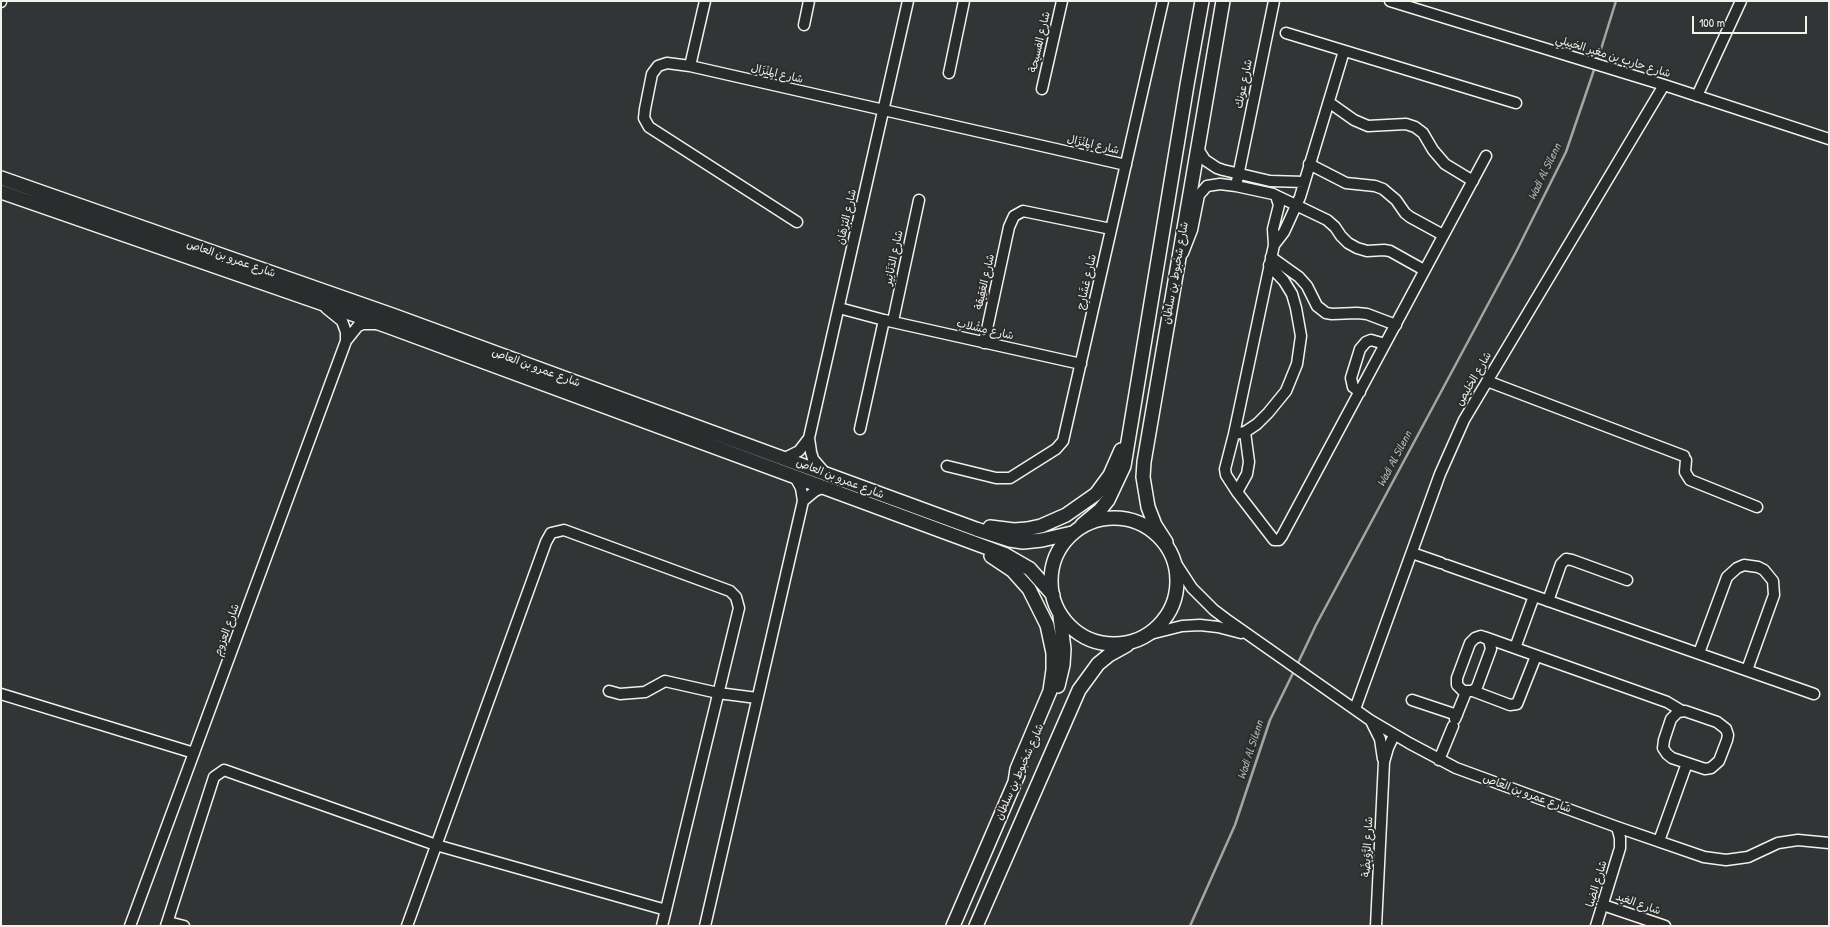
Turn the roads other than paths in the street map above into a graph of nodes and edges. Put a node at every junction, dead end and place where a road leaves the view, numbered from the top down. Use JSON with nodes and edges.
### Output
{"nodes":[{"id":1,"x":706,"y":1,"type":"edge"},
{"id":2,"x":809,"y":1,"type":"edge"},
{"id":3,"x":908,"y":1,"type":"edge"},
{"id":4,"x":964,"y":1,"type":"edge"},
{"id":5,"x":1062,"y":1,"type":"edge"},
{"id":6,"x":1163,"y":1,"type":"edge"},
{"id":7,"x":1202,"y":1,"type":"edge"},
{"id":8,"x":1223,"y":1,"type":"edge"},
{"id":9,"x":1228,"y":1,"type":"edge"},
{"id":10,"x":1274,"y":1,"type":"edge"},
{"id":11,"x":1390,"y":1,"type":"edge"},
{"id":12,"x":1741,"y":1,"type":"edge"},
{"id":13,"x":804,"y":25,"type":"dead end"},
{"id":14,"x":1286,"y":33,"type":"dead end"},
{"id":15,"x":1217,"y":34,"type":"junction"},
{"id":16,"x":1344,"y":51,"type":"junction"},
{"id":17,"x":690,"y":66,"type":"junction"},
{"id":18,"x":949,"y":73,"type":"dead end"},
{"id":19,"x":1664,"y":85,"type":"junction"},
{"id":20,"x":1042,"y":89,"type":"dead end"},
{"id":21,"x":1697,"y":96,"type":"junction"},
{"id":22,"x":1330,"y":103,"type":"junction"},
{"id":23,"x":1516,"y":103,"type":"dead end"},
{"id":24,"x":883,"y":110,"type":"junction"},
{"id":25,"x":1829,"y":139,"type":"edge"},
{"id":26,"x":1198,"y":149,"type":"junction"},
{"id":27,"x":1486,"y":156,"type":"dead end"},
{"id":28,"x":1309,"y":164,"type":"junction"},
{"id":29,"x":1126,"y":165,"type":"junction"},
{"id":30,"x":1238,"y":173,"type":"junction"},
{"id":31,"x":1,"y":178,"type":"edge"},
{"id":32,"x":1275,"y":181,"type":"junction"},
{"id":33,"x":1473,"y":181,"type":"junction"},
{"id":34,"x":1304,"y":182,"type":"junction"},
{"id":35,"x":1236,"y":186,"type":"junction"},
{"id":36,"x":1,"y":192,"type":"edge"},
{"id":37,"x":1274,"y":195,"type":"junction"},
{"id":38,"x":918,"y":200,"type":"dead end"},
{"id":39,"x":1296,"y":205,"type":"junction"},
{"id":40,"x":797,"y":222,"type":"dead end"},
{"id":41,"x":1111,"y":229,"type":"junction"},
{"id":42,"x":1443,"y":235,"type":"junction"},
{"id":43,"x":1274,"y":245,"type":"junction"},
{"id":44,"x":1178,"y":259,"type":"junction"},
{"id":45,"x":1270,"y":261,"type":"junction"},
{"id":46,"x":1424,"y":270,"type":"junction"},
{"id":47,"x":1314,"y":301,"type":"junction"},
{"id":48,"x":321,"y":304,"type":"junction"},
{"id":49,"x":839,"y":308,"type":"junction"},
{"id":50,"x":1296,"y":308,"type":"junction"},
{"id":51,"x":888,"y":321,"type":"junction"},
{"id":52,"x":1396,"y":325,"type":"junction"},
{"id":53,"x":387,"y":326,"type":"junction"},
{"id":54,"x":1147,"y":326,"type":"junction"},
{"id":55,"x":346,"y":342,"type":"junction"},
{"id":56,"x":984,"y":343,"type":"junction"},
{"id":57,"x":1385,"y":344,"type":"junction"},
{"id":58,"x":1081,"y":364,"type":"junction"},
{"id":59,"x":1486,"y":381,"type":"junction"},
{"id":60,"x":1360,"y":392,"type":"junction"},
{"id":61,"x":860,"y":429,"type":"dead end"},
{"id":62,"x":1245,"y":432,"type":"junction"},
{"id":63,"x":1234,"y":434,"type":"junction"},
{"id":64,"x":809,"y":438,"type":"junction"},
{"id":65,"x":785,"y":458,"type":"junction"},
{"id":66,"x":947,"y":466,"type":"dead end"},
{"id":67,"x":826,"y":474,"type":"junction"},
{"id":68,"x":796,"y":477,"type":"junction"},
{"id":69,"x":824,"y":487,"type":"junction"},
{"id":70,"x":1237,"y":492,"type":"junction"},
{"id":71,"x":803,"y":501,"type":"junction"},
{"id":72,"x":913,"y":507,"type":"junction"},
{"id":73,"x":1757,"y":507,"type":"dead end"},
{"id":74,"x":910,"y":520,"type":"junction"},
{"id":75,"x":1077,"y":529,"type":"junction"},
{"id":76,"x":1166,"y":542,"type":"junction"},
{"id":77,"x":1412,"y":553,"type":"junction"},
{"id":78,"x":1175,"y":562,"type":"junction"},
{"id":79,"x":1628,"y":580,"type":"dead end"},
{"id":80,"x":1053,"y":595,"type":"junction"},
{"id":81,"x":1534,"y":596,"type":"junction"},
{"id":82,"x":1548,"y":601,"type":"junction"},
{"id":83,"x":1059,"y":613,"type":"junction"},
{"id":84,"x":1146,"y":635,"type":"junction"},
{"id":85,"x":1484,"y":637,"type":"junction"},
{"id":86,"x":1254,"y":639,"type":"junction"},
{"id":87,"x":1134,"y":641,"type":"junction"},
{"id":88,"x":1515,"y":648,"type":"junction"},
{"id":89,"x":1699,"y":653,"type":"junction"},
{"id":90,"x":1536,"y":656,"type":"junction"},
{"id":91,"x":1747,"y":670,"type":"junction"},
{"id":92,"x":609,"y":691,"type":"dead end"},
{"id":93,"x":1469,"y":691,"type":"junction"},
{"id":94,"x":718,"y":693,"type":"junction"},
{"id":95,"x":1,"y":694,"type":"edge"},
{"id":96,"x":1814,"y":694,"type":"dead end"},
{"id":97,"x":758,"y":698,"type":"junction"},
{"id":98,"x":1412,"y":700,"type":"dead end"},
{"id":99,"x":1355,"y":709,"type":"junction"},
{"id":100,"x":1682,"y":711,"type":"junction"},
{"id":101,"x":1370,"y":720,"type":"junction"},
{"id":102,"x":1455,"y":720,"type":"junction"},
{"id":103,"x":1394,"y":735,"type":"junction"},
{"id":104,"x":194,"y":753,"type":"junction"},
{"id":105,"x":1439,"y":760,"type":"junction"},
{"id":106,"x":1687,"y":763,"type":"junction"},
{"id":107,"x":1384,"y":769,"type":"junction"},
{"id":108,"x":1016,"y":782,"type":"junction"},
{"id":109,"x":1617,"y":827,"type":"junction"},
{"id":110,"x":1637,"y":834,"type":"junction"},
{"id":111,"x":1659,"y":841,"type":"junction"},
{"id":112,"x":1829,"y":843,"type":"edge"},
{"id":113,"x":436,"y":845,"type":"junction"},
{"id":114,"x":1620,"y":848,"type":"junction"},
{"id":115,"x":1603,"y":905,"type":"junction"},
{"id":116,"x":666,"y":910,"type":"junction"},
{"id":117,"x":167,"y":924,"type":"edge"},
{"id":118,"x":130,"y":926,"type":"edge"},
{"id":119,"x":184,"y":926,"type":"edge"},
{"id":120,"x":407,"y":926,"type":"edge"},
{"id":121,"x":662,"y":926,"type":"edge"},
{"id":122,"x":705,"y":926,"type":"edge"},
{"id":123,"x":953,"y":926,"type":"edge"},
{"id":124,"x":976,"y":926,"type":"edge"},
{"id":125,"x":1376,"y":926,"type":"edge"},
{"id":126,"x":1596,"y":926,"type":"edge"},
{"id":127,"x":1665,"y":926,"type":"edge"}],
"edges":[{"from":1,"to":17,"type":"street"},
{"from":2,"to":13,"type":"street"},
{"from":3,"to":24,"type":"street","name":"شارع البُرْهَان"},
{"from":4,"to":18,"type":"street"},
{"from":5,"to":20,"type":"street","name":"شارع الفسيحة"},
{"from":6,"to":29,"type":"street","name":"شارع عَشَارِج"},
{"from":7,"to":54,"type":"main road","name":"شارع شخبوط بن سلطان"},
{"from":8,"to":15,"type":"main road","name":"شارع شخبوط بن سلطان"},
{"from":9,"to":15,"type":"street"},
{"from":10,"to":30,"type":"street","name":"شارع عونك"},
{"from":11,"to":19,"type":"street","name":"شارع حارب بن مغير الخييلي"},
{"from":12,"to":21,"type":"street"},
{"from":14,"to":16,"type":"street"},
{"from":15,"to":26,"type":"main road","name":"شارع شخبوط بن سلطان"},
{"from":16,"to":22,"type":"street"},
{"from":16,"to":23,"type":"street"},
{"from":17,"to":24,"type":"street","name":"شارع المِنْزَال"},
{"from":17,"to":40,"type":"street","name":"شارع المِنْزَال"},
{"from":19,"to":21,"type":"street","name":"شارع حارب بن مغير الخييلي"},
{"from":19,"to":59,"type":"street","name":"شارع الخليص"},
{"from":21,"to":25,"type":"street","name":"شارع حارب بن مغير الخييلي"},
{"from":22,"to":28,"type":"street"},
{"from":22,"to":33,"type":"street"},
{"from":24,"to":29,"type":"street","name":"شارع المِنْزَال"},
{"from":24,"to":49,"type":"street","name":"شارع البُرْهَان"},
{"from":26,"to":30,"type":"street"},
{"from":26,"to":44,"type":"main road","name":"شارع شخبوط بن سلطان"},
{"from":27,"to":33,"type":"street"},
{"from":28,"to":34,"type":"street"},
{"from":28,"to":42,"type":"street"},
{"from":29,"to":41,"type":"street","name":"شارع عَشَارِج"},
{"from":30,"to":32,"type":"street"},
{"from":30,"to":35,"type":"street","name":"شارع عونك"},
{"from":31,"to":65,"type":"main road","name":"شارع عمرو بن العاص"},
{"from":32,"to":34,"type":"street"},
{"from":32,"to":37,"type":"street"},
{"from":33,"to":42,"type":"street"},
{"from":34,"to":39,"type":"street"},
{"from":35,"to":37,"type":"street"},
{"from":35,"to":44,"type":"street"},
{"from":36,"to":48,"type":"main road","name":"شارع عمرو بن العاص"},
{"from":37,"to":39,"type":"street"},
{"from":37,"to":43,"type":"street"},
{"from":38,"to":51,"type":"street","name":"شارع الدَنَانِير"},
{"from":39,"to":43,"type":"street"},
{"from":39,"to":46,"type":"street"},
{"from":41,"to":56,"type":"street","name":"شارع العَقِيقة"},
{"from":41,"to":58,"type":"street","name":"شارع عَشَارِج"},
{"from":42,"to":46,"type":"street"},
{"from":43,"to":45,"type":"street"},
{"from":44,"to":76,"type":"main road","name":"شارع شخبوط بن سلطان"},
{"from":45,"to":47,"type":"street"},
{"from":45,"to":50,"type":"street"},
{"from":45,"to":63,"type":"street"},
{"from":46,"to":52,"type":"street"},
{"from":47,"to":50,"type":"street"},
{"from":47,"to":52,"type":"street"},
{"from":48,"to":53,"type":"main road","name":"شارع عمرو بن العاص"},
{"from":48,"to":55,"type":"street"},
{"from":49,"to":51,"type":"street","name":"شارع مِشْلاب"},
{"from":49,"to":64,"type":"street","name":"شارع البُرْهَان"},
{"from":50,"to":62,"type":"street"},
{"from":51,"to":56,"type":"street","name":"شارع مِشْلاب"},
{"from":51,"to":61,"type":"street"},
{"from":52,"to":57,"type":"street"},
{"from":53,"to":55,"type":"street","name":"شارع العزوم"},
{"from":53,"to":68,"type":"main road","name":"شارع عمرو بن العاص"},
{"from":54,"to":72,"type":"main road"},
{"from":54,"to":75,"type":"main road","name":"شارع شخبوط بن سلطان"},
{"from":55,"to":104,"type":"street","name":"شارع العزوم"},
{"from":56,"to":58,"type":"street","name":"شارع مِشْلاب"},
{"from":57,"to":60,"type":"street"},
{"from":57,"to":60,"type":"street"},
{"from":58,"to":66,"type":"street","name":"شارع عَشَارِج"},
{"from":59,"to":73,"type":"street"},
{"from":59,"to":77,"type":"street","name":"شارع الخليص"},
{"from":60,"to":70,"type":"street"},
{"from":62,"to":63,"type":"street"},
{"from":62,"to":70,"type":"street"},
{"from":63,"to":70,"type":"street"},
{"from":64,"to":65,"type":"street","name":"شارع البُرْهَان"},
{"from":64,"to":67,"type":"street","name":"شارع البُرْهَان"},
{"from":65,"to":67,"type":"main road","name":"شارع عمرو بن العاص"},
{"from":67,"to":72,"type":"main road","name":"شارع عمرو بن العاص"},
{"from":68,"to":69,"type":"main road","name":"شارع عمرو بن العاص"},
{"from":68,"to":71,"type":"street"},
{"from":69,"to":71,"type":"street"},
{"from":69,"to":74,"type":"main road","name":"شارع عمرو بن العاص"},
{"from":71,"to":97,"type":"street"},
{"from":72,"to":75,"type":"main road","name":"شارع عمرو بن العاص"},
{"from":74,"to":80,"type":"main road","name":"شارع عمرو بن العاص"},
{"from":74,"to":108,"type":"main road"},
{"from":75,"to":76,"type":"main road"},
{"from":75,"to":80,"type":"main road"},
{"from":76,"to":78,"type":"main road"},
{"from":77,"to":81,"type":"street"},
{"from":77,"to":99,"type":"street","name":"شارع الخليص"},
{"from":78,"to":84,"type":"main road"},
{"from":78,"to":86,"type":"street","name":"شارع عمرو بن العاص"},
{"from":79,"to":82,"type":"street"},
{"from":80,"to":83,"type":"main road"},
{"from":81,"to":82,"type":"street"},
{"from":81,"to":88,"type":"street"},
{"from":82,"to":89,"type":"street"},
{"from":83,"to":87,"type":"main road"},
{"from":83,"to":108,"type":"main road","name":"شارع شخبوط بن سلطان"},
{"from":84,"to":86,"type":"street","name":"شارع عمرو بن العاص"},
{"from":84,"to":87,"type":"main road"},
{"from":85,"to":88,"type":"street"},
{"from":85,"to":93,"type":"street"},
{"from":85,"to":93,"type":"street"},
{"from":86,"to":99,"type":"street","name":"شارع عمرو بن العاص"},
{"from":87,"to":124,"type":"main road","name":"شارع شخبوط بن سلطان"},
{"from":88,"to":90,"type":"street"},
{"from":89,"to":91,"type":"street"},
{"from":89,"to":91,"type":"street"},
{"from":90,"to":93,"type":"street"},
{"from":90,"to":100,"type":"street"},
{"from":91,"to":96,"type":"street"},
{"from":92,"to":94,"type":"street"},
{"from":93,"to":102,"type":"street"},
{"from":94,"to":97,"type":"street"},
{"from":94,"to":113,"type":"street"},
{"from":94,"to":116,"type":"street"},
{"from":95,"to":104,"type":"street"},
{"from":97,"to":122,"type":"street"},
{"from":98,"to":102,"type":"street"},
{"from":99,"to":101,"type":"street","name":"شارع عمرو بن العاص"},
{"from":100,"to":106,"type":"street"},
{"from":100,"to":106,"type":"street"},
{"from":101,"to":103,"type":"street","name":"شارع عمرو بن العاص"},
{"from":101,"to":107,"type":"street","name":"شارع الرُّوَيضَة"},
{"from":102,"to":105,"type":"street"},
{"from":103,"to":105,"type":"street","name":"شارع عمرو بن العاص"},
{"from":103,"to":107,"type":"street","name":"شارع الرُّوَيضَة"},
{"from":104,"to":118,"type":"street","name":"شارع العزوم"},
{"from":105,"to":109,"type":"street","name":"شارع عمرو بن العاص"},
{"from":106,"to":111,"type":"street"},
{"from":107,"to":125,"type":"street","name":"شارع الرُّوَيضَة"},
{"from":108,"to":123,"type":"main road","name":"شارع شخبوط بن سلطان"},
{"from":109,"to":110,"type":"street","name":"شارع عمرو بن العاص"},
{"from":109,"to":114,"type":"street","name":"شارع الضبا"},
{"from":110,"to":111,"type":"street","name":"شارع عمرو بن العاص"},
{"from":110,"to":114,"type":"street"},
{"from":111,"to":112,"type":"street","name":"شارع عمرو بن العاص"},
{"from":113,"to":116,"type":"street"},
{"from":113,"to":117,"type":"street"},
{"from":113,"to":120,"type":"street"},
{"from":114,"to":115,"type":"street","name":"شارع الضبا"},
{"from":115,"to":126,"type":"street","name":"شارع الضبا"},
{"from":115,"to":127,"type":"street","name":"شارع الغيد"},
{"from":116,"to":121,"type":"street"},
{"from":117,"to":119,"type":"street"}]}
